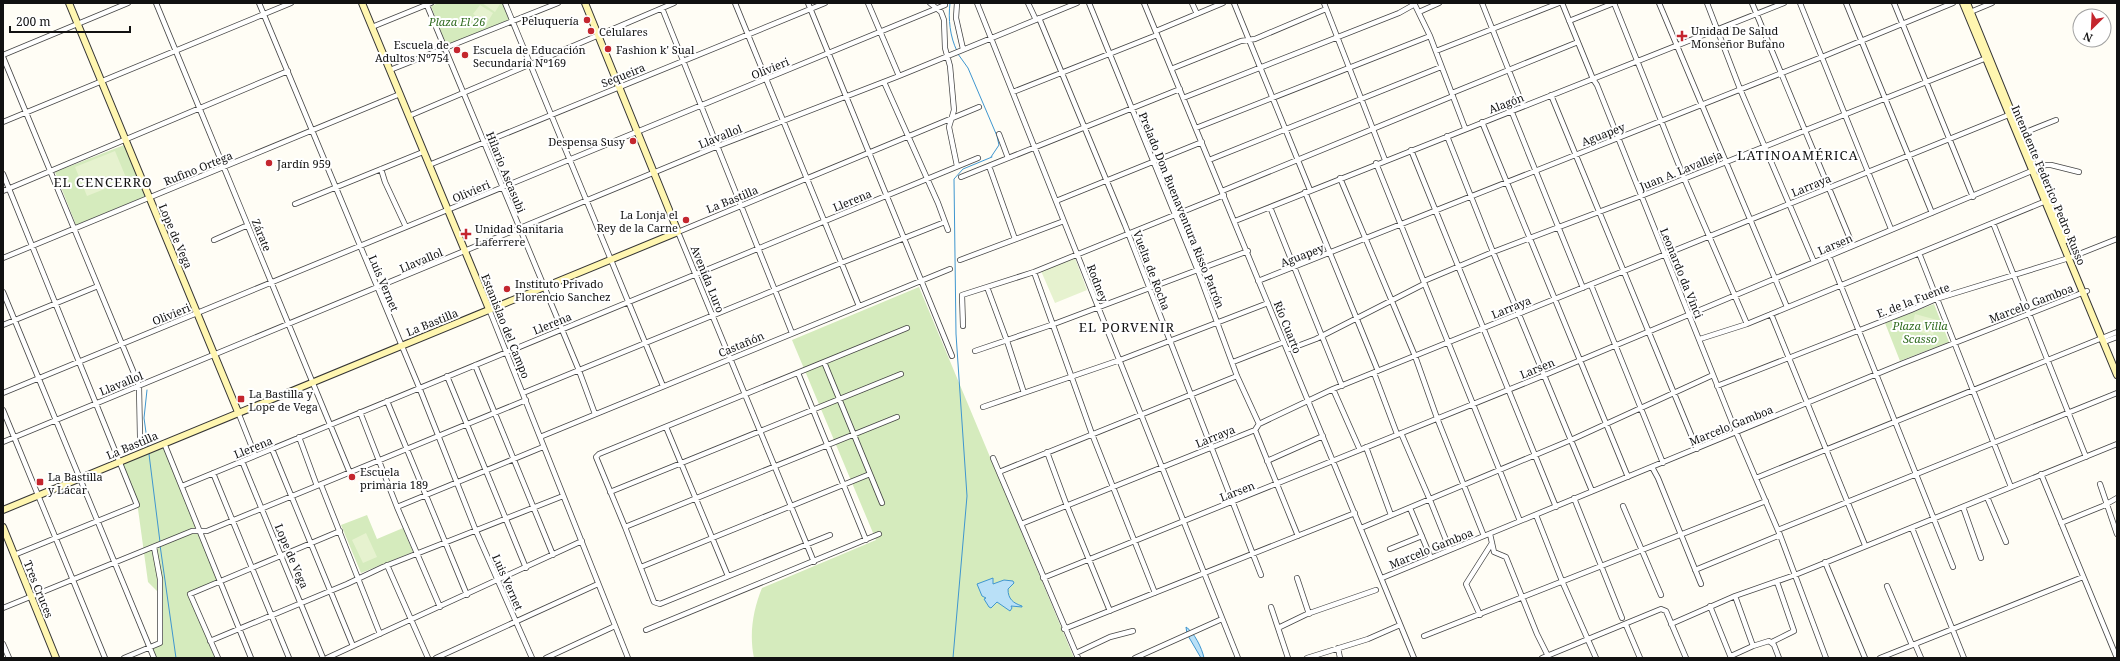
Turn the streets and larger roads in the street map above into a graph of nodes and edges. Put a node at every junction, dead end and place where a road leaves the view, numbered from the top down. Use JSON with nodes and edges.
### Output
{"nodes":[{"id":1,"x":69,"y":3,"type":"edge"},
{"id":2,"x":128,"y":3,"type":"edge"},
{"id":3,"x":156,"y":3,"type":"edge"},
{"id":4,"x":259,"y":3,"type":"edge"},
{"id":5,"x":291,"y":3,"type":"edge"},
{"id":6,"x":362,"y":3,"type":"edge"},
{"id":7,"x":505,"y":3,"type":"edge"},
{"id":8,"x":558,"y":3,"type":"edge"},
{"id":9,"x":585,"y":3,"type":"edge"},
{"id":10,"x":674,"y":3,"type":"edge"},
{"id":11,"x":735,"y":3,"type":"edge"},
{"id":12,"x":808,"y":3,"type":"edge"},
{"id":13,"x":825,"y":3,"type":"edge"},
{"id":14,"x":868,"y":3,"type":"edge"},
{"id":15,"x":930,"y":3,"type":"edge"},
{"id":16,"x":956,"y":3,"type":"edge"},
{"id":17,"x":977,"y":3,"type":"edge"},
{"id":18,"x":1028,"y":3,"type":"edge"},
{"id":19,"x":1077,"y":3,"type":"edge"},
{"id":20,"x":1089,"y":3,"type":"edge"},
{"id":21,"x":1144,"y":3,"type":"edge"},
{"id":22,"x":1192,"y":3,"type":"edge"},
{"id":23,"x":1223,"y":3,"type":"edge"},
{"id":24,"x":1234,"y":3,"type":"edge"},
{"id":25,"x":1324,"y":3,"type":"edge"},
{"id":26,"x":1415,"y":3,"type":"edge"},
{"id":27,"x":1439,"y":3,"type":"edge"},
{"id":28,"x":1482,"y":3,"type":"edge"},
{"id":29,"x":1559,"y":3,"type":"edge"},
{"id":30,"x":1562,"y":3,"type":"edge"},
{"id":31,"x":1614,"y":3,"type":"edge"},
{"id":32,"x":1659,"y":3,"type":"edge"},
{"id":33,"x":1706,"y":3,"type":"edge"},
{"id":34,"x":1752,"y":3,"type":"edge"},
{"id":35,"x":1784,"y":3,"type":"edge"},
{"id":36,"x":1800,"y":3,"type":"edge"},
{"id":37,"x":1846,"y":3,"type":"edge"},
{"id":38,"x":1894,"y":3,"type":"edge"},
{"id":39,"x":1953,"y":3,"type":"edge"},
{"id":40,"x":1963,"y":3,"type":"edge"},
{"id":41,"x":1967,"y":3,"type":"edge"},
{"id":42,"x":1992,"y":3,"type":"edge"},
{"id":43,"x":428,"y":4,"type":"edge"},
{"id":44,"x":945,"y":6,"type":"dead end"},
{"id":45,"x":662,"y":8,"type":"junction"},
{"id":46,"x":811,"y":9,"type":"junction"},
{"id":47,"x":936,"y":9,"type":"junction"},
{"id":48,"x":1326,"y":9,"type":"junction"},
{"id":49,"x":1419,"y":12,"type":"junction"},
{"id":50,"x":1969,"y":12,"type":"junction"},
{"id":51,"x":264,"y":14,"type":"junction"},
{"id":52,"x":1197,"y":14,"type":"junction"},
{"id":53,"x":1756,"y":14,"type":"junction"},
{"id":54,"x":1038,"y":19,"type":"junction"},
{"id":55,"x":512,"y":21,"type":"junction"},
{"id":56,"x":1569,"y":21,"type":"junction"},
{"id":57,"x":77,"y":24,"type":"junction"},
{"id":58,"x":1903,"y":25,"type":"junction"},
{"id":59,"x":372,"y":27,"type":"junction"},
{"id":60,"x":1492,"y":28,"type":"junction"},
{"id":61,"x":1717,"y":29,"type":"junction"},
{"id":62,"x":880,"y":32,"type":"junction"},
{"id":63,"x":1156,"y":33,"type":"junction"},
{"id":64,"x":748,"y":34,"type":"junction"},
{"id":65,"x":598,"y":35,"type":"junction"},
{"id":66,"x":1430,"y":36,"type":"junction"},
{"id":67,"x":991,"y":38,"type":"junction"},
{"id":68,"x":1337,"y":38,"type":"junction"},
{"id":69,"x":1248,"y":39,"type":"junction"},
{"id":70,"x":1862,"y":41,"type":"junction"},
{"id":71,"x":1578,"y":42,"type":"junction"},
{"id":72,"x":1677,"y":46,"type":"junction"},
{"id":73,"x":444,"y":48,"type":"junction"},
{"id":74,"x":963,"y":49,"type":"junction"},
{"id":75,"x":175,"y":51,"type":"junction"},
{"id":76,"x":1436,"y":52,"type":"junction"},
{"id":77,"x":829,"y":53,"type":"junction"},
{"id":78,"x":1109,"y":54,"type":"junction"},
{"id":79,"x":3,"y":56,"type":"edge"},
{"id":80,"x":947,"y":56,"type":"junction"},
{"id":81,"x":1822,"y":57,"type":"junction"},
{"id":82,"x":1987,"y":58,"type":"junction"},
{"id":83,"x":684,"y":60,"type":"junction"},
{"id":84,"x":1637,"y":62,"type":"junction"},
{"id":85,"x":530,"y":65,"type":"junction"},
{"id":86,"x":1348,"y":67,"type":"junction"},
{"id":87,"x":1441,"y":67,"type":"junction"},
{"id":88,"x":1260,"y":68,"type":"junction"},
{"id":89,"x":1172,"y":69,"type":"junction"},
{"id":90,"x":390,"y":70,"type":"junction"},
{"id":91,"x":288,"y":71,"type":"junction"},
{"id":92,"x":1508,"y":71,"type":"junction"},
{"id":93,"x":1062,"y":73,"type":"junction"},
{"id":94,"x":1781,"y":73,"type":"junction"},
{"id":95,"x":899,"y":76,"type":"junction"},
{"id":96,"x":766,"y":79,"type":"junction"},
{"id":97,"x":1593,"y":79,"type":"junction"},
{"id":98,"x":101,"y":82,"type":"junction"},
{"id":99,"x":884,"y":82,"type":"junction"},
{"id":100,"x":1926,"y":83,"type":"junction"},
{"id":101,"x":619,"y":86,"type":"junction"},
{"id":102,"x":1180,"y":89,"type":"junction"},
{"id":103,"x":1740,"y":89,"type":"junction"},
{"id":104,"x":1012,"y":92,"type":"junction"},
{"id":105,"x":463,"y":93,"type":"junction"},
{"id":106,"x":400,"y":94,"type":"junction"},
{"id":107,"x":846,"y":95,"type":"junction"},
{"id":108,"x":1453,"y":95,"type":"junction"},
{"id":109,"x":1551,"y":95,"type":"junction"},
{"id":110,"x":1183,"y":98,"type":"junction"},
{"id":111,"x":1273,"y":99,"type":"junction"},
{"id":112,"x":1360,"y":99,"type":"junction"},
{"id":113,"x":1886,"y":99,"type":"junction"},
{"id":114,"x":1701,"y":104,"type":"junction"},
{"id":115,"x":701,"y":105,"type":"junction"},
{"id":116,"x":1523,"y":106,"type":"junction"},
{"id":117,"x":979,"y":107,"type":"dead end"},
{"id":118,"x":200,"y":109,"type":"junction"},
{"id":119,"x":1131,"y":109,"type":"junction"},
{"id":120,"x":1511,"y":110,"type":"junction"},
{"id":121,"x":26,"y":113,"type":"junction"},
{"id":122,"x":550,"y":114,"type":"junction"},
{"id":123,"x":1844,"y":114,"type":"junction"},
{"id":124,"x":2010,"y":114,"type":"junction"},
{"id":125,"x":408,"y":116,"type":"junction"},
{"id":126,"x":782,"y":120,"type":"junction"},
{"id":127,"x":950,"y":120,"type":"junction"},
{"id":128,"x":2056,"y":120,"type":"dead end"},
{"id":129,"x":1661,"y":121,"type":"junction"},
{"id":130,"x":3,"y":122,"type":"edge"},
{"id":131,"x":1482,"y":122,"type":"junction"},
{"id":132,"x":1084,"y":127,"type":"junction"},
{"id":133,"x":1196,"y":128,"type":"junction"},
{"id":134,"x":1465,"y":128,"type":"junction"},
{"id":135,"x":1373,"y":129,"type":"junction"},
{"id":136,"x":311,"y":130,"type":"junction"},
{"id":137,"x":1286,"y":130,"type":"junction"},
{"id":138,"x":637,"y":131,"type":"junction"},
{"id":139,"x":1805,"y":131,"type":"junction"},
{"id":140,"x":999,"y":134,"type":"dead end"},
{"id":141,"x":2021,"y":134,"type":"junction"},
{"id":142,"x":1446,"y":136,"type":"junction"},
{"id":143,"x":908,"y":137,"type":"junction"},
{"id":144,"x":1618,"y":138,"type":"junction"},
{"id":145,"x":125,"y":140,"type":"junction"},
{"id":146,"x":1949,"y":140,"type":"junction"},
{"id":147,"x":484,"y":142,"type":"junction"},
{"id":148,"x":1202,"y":142,"type":"junction"},
{"id":149,"x":718,"y":146,"type":"junction"},
{"id":150,"x":1765,"y":147,"type":"junction"},
{"id":151,"x":1035,"y":148,"type":"junction"},
{"id":152,"x":1411,"y":150,"type":"junction"},
{"id":153,"x":424,"y":152,"type":"junction"},
{"id":154,"x":869,"y":153,"type":"junction"},
{"id":155,"x":1574,"y":155,"type":"junction"},
{"id":156,"x":1910,"y":156,"type":"junction"},
{"id":157,"x":978,"y":158,"type":"dead end"},
{"id":158,"x":1008,"y":158,"type":"junction"},
{"id":159,"x":570,"y":159,"type":"junction"},
{"id":160,"x":1209,"y":160,"type":"junction"},
{"id":161,"x":1298,"y":160,"type":"junction"},
{"id":162,"x":1384,"y":160,"type":"junction"},
{"id":163,"x":1152,"y":162,"type":"junction"},
{"id":164,"x":1725,"y":162,"type":"junction"},
{"id":165,"x":1376,"y":163,"type":"junction"},
{"id":166,"x":429,"y":165,"type":"junction"},
{"id":167,"x":957,"y":166,"type":"junction"},
{"id":168,"x":989,"y":166,"type":"junction"},
{"id":169,"x":224,"y":167,"type":"junction"},
{"id":170,"x":381,"y":169,"type":"junction"},
{"id":171,"x":50,"y":171,"type":"junction"},
{"id":172,"x":1535,"y":171,"type":"junction"},
{"id":173,"x":2033,"y":171,"type":"junction"},
{"id":174,"x":1869,"y":172,"type":"junction"},
{"id":175,"x":2079,"y":172,"type":"dead end"},
{"id":176,"x":654,"y":173,"type":"junction"},
{"id":177,"x":3,"y":174,"type":"edge"},
{"id":178,"x":961,"y":177,"type":"dead end"},
{"id":179,"x":1340,"y":178,"type":"junction"},
{"id":180,"x":1684,"y":178,"type":"junction"},
{"id":181,"x":806,"y":179,"type":"junction"},
{"id":182,"x":927,"y":179,"type":"junction"},
{"id":183,"x":1107,"y":180,"type":"junction"},
{"id":184,"x":1506,"y":183,"type":"junction"},
{"id":185,"x":502,"y":187,"type":"junction"},
{"id":186,"x":9,"y":188,"type":"junction"},
{"id":187,"x":335,"y":188,"type":"junction"},
{"id":188,"x":1829,"y":188,"type":"junction"},
{"id":189,"x":3,"y":191,"type":"edge"},
{"id":190,"x":1308,"y":191,"type":"junction"},
{"id":191,"x":1223,"y":193,"type":"junction"},
{"id":192,"x":886,"y":196,"type":"junction"},
{"id":193,"x":1641,"y":196,"type":"junction"},
{"id":194,"x":1472,"y":197,"type":"junction"},
{"id":195,"x":1972,"y":197,"type":"junction"},
{"id":196,"x":149,"y":198,"type":"junction"},
{"id":197,"x":588,"y":201,"type":"junction"},
{"id":198,"x":1056,"y":201,"type":"junction"},
{"id":199,"x":2048,"y":201,"type":"junction"},
{"id":200,"x":295,"y":204,"type":"dead end"},
{"id":201,"x":1788,"y":205,"type":"junction"},
{"id":202,"x":742,"y":206,"type":"junction"},
{"id":203,"x":1270,"y":207,"type":"junction"},
{"id":204,"x":448,"y":210,"type":"junction"},
{"id":205,"x":1436,"y":211,"type":"junction"},
{"id":206,"x":1599,"y":212,"type":"junction"},
{"id":207,"x":1932,"y":213,"type":"junction"},
{"id":208,"x":1174,"y":215,"type":"junction"},
{"id":209,"x":1235,"y":220,"type":"junction"},
{"id":210,"x":1749,"y":220,"type":"junction"},
{"id":211,"x":824,"y":221,"type":"junction"},
{"id":212,"x":1064,"y":221,"type":"junction"},
{"id":213,"x":945,"y":222,"type":"junction"},
{"id":214,"x":1993,"y":223,"type":"junction"},
{"id":215,"x":248,"y":225,"type":"junction"},
{"id":216,"x":1401,"y":225,"type":"junction"},
{"id":217,"x":406,"y":227,"type":"junction"},
{"id":218,"x":74,"y":228,"type":"junction"},
{"id":219,"x":520,"y":228,"type":"junction"},
{"id":220,"x":1558,"y":228,"type":"junction"},
{"id":221,"x":1891,"y":229,"type":"junction"},
{"id":222,"x":948,"y":230,"type":"dead end"},
{"id":223,"x":678,"y":232,"type":"junction"},
{"id":224,"x":1128,"y":233,"type":"junction"},
{"id":225,"x":904,"y":237,"type":"junction"},
{"id":226,"x":1709,"y":237,"type":"junction"},
{"id":227,"x":1530,"y":238,"type":"junction"},
{"id":228,"x":1015,"y":239,"type":"junction"},
{"id":229,"x":1365,"y":239,"type":"junction"},
{"id":230,"x":214,"y":240,"type":"dead end"},
{"id":231,"x":2116,"y":241,"type":"edge"},
{"id":232,"x":33,"y":245,"type":"junction"},
{"id":233,"x":359,"y":246,"type":"junction"},
{"id":234,"x":1853,"y":246,"type":"junction"},
{"id":235,"x":759,"y":248,"type":"junction"},
{"id":236,"x":465,"y":251,"type":"junction"},
{"id":237,"x":1248,"y":251,"type":"junction"},
{"id":238,"x":1493,"y":252,"type":"junction"},
{"id":239,"x":1078,"y":253,"type":"junction"},
{"id":240,"x":1919,"y":253,"type":"junction"},
{"id":241,"x":1330,"y":254,"type":"junction"},
{"id":242,"x":1665,"y":254,"type":"junction"},
{"id":243,"x":1829,"y":256,"type":"junction"},
{"id":244,"x":2071,"y":257,"type":"junction"},
{"id":245,"x":3,"y":258,"type":"edge"},
{"id":246,"x":611,"y":258,"type":"junction"},
{"id":247,"x":960,"y":260,"type":"dead end"},
{"id":248,"x":1814,"y":262,"type":"junction"},
{"id":249,"x":841,"y":263,"type":"junction"},
{"id":250,"x":1458,"y":266,"type":"junction"},
{"id":251,"x":1295,"y":268,"type":"junction"},
{"id":252,"x":950,"y":269,"type":"dead end"},
{"id":253,"x":1198,"y":271,"type":"junction"},
{"id":254,"x":1623,"y":271,"type":"junction"},
{"id":255,"x":1034,"y":272,"type":"junction"},
{"id":256,"x":695,"y":274,"type":"junction"},
{"id":257,"x":2014,"y":275,"type":"junction"},
{"id":258,"x":1774,"y":279,"type":"junction"},
{"id":259,"x":921,"y":280,"type":"junction"},
{"id":260,"x":1258,"y":281,"type":"junction"},
{"id":261,"x":271,"y":282,"type":"junction"},
{"id":262,"x":1424,"y":283,"type":"junction"},
{"id":263,"x":1591,"y":285,"type":"junction"},
{"id":264,"x":98,"y":286,"type":"junction"},
{"id":265,"x":1841,"y":286,"type":"junction"},
{"id":266,"x":544,"y":287,"type":"junction"},
{"id":267,"x":987,"y":287,"type":"junction"},
{"id":268,"x":376,"y":288,"type":"junction"},
{"id":269,"x":1150,"y":288,"type":"junction"},
{"id":270,"x":1583,"y":288,"type":"junction"},
{"id":271,"x":775,"y":290,"type":"junction"},
{"id":272,"x":2085,"y":291,"type":"junction"},
{"id":273,"x":3,"y":292,"type":"edge"},
{"id":274,"x":1734,"y":295,"type":"junction"},
{"id":275,"x":1936,"y":299,"type":"junction"},
{"id":276,"x":1554,"y":300,"type":"junction"},
{"id":277,"x":629,"y":301,"type":"junction"},
{"id":278,"x":1391,"y":302,"type":"junction"},
{"id":279,"x":57,"y":303,"type":"junction"},
{"id":280,"x":1268,"y":303,"type":"junction"},
{"id":281,"x":859,"y":306,"type":"junction"},
{"id":282,"x":1787,"y":307,"type":"junction"},
{"id":283,"x":1098,"y":308,"type":"junction"},
{"id":284,"x":489,"y":309,"type":"junction"},
{"id":285,"x":2030,"y":312,"type":"junction"},
{"id":286,"x":197,"y":313,"type":"junction"},
{"id":287,"x":1519,"y":314,"type":"junction"},
{"id":288,"x":1689,"y":314,"type":"junction"},
{"id":289,"x":1771,"y":314,"type":"junction"},
{"id":290,"x":713,"y":316,"type":"junction"},
{"id":291,"x":1357,"y":318,"type":"junction"},
{"id":292,"x":15,"y":321,"type":"junction"},
{"id":293,"x":1217,"y":322,"type":"junction"},
{"id":294,"x":289,"y":324,"type":"junction"},
{"id":295,"x":1054,"y":324,"type":"junction"},
{"id":296,"x":1747,"y":324,"type":"junction"},
{"id":297,"x":3,"y":325,"type":"edge"},
{"id":298,"x":963,"y":326,"type":"dead end"},
{"id":299,"x":907,"y":328,"type":"dead end"},
{"id":300,"x":1484,"y":328,"type":"junction"},
{"id":301,"x":562,"y":329,"type":"junction"},
{"id":302,"x":1648,"y":331,"type":"junction"},
{"id":303,"x":1859,"y":331,"type":"junction"},
{"id":304,"x":2117,"y":332,"type":"edge"},
{"id":305,"x":792,"y":333,"type":"junction"},
{"id":306,"x":1322,"y":334,"type":"junction"},
{"id":307,"x":2117,"y":337,"type":"edge"},
{"id":308,"x":1700,"y":339,"type":"junction"},
{"id":309,"x":2105,"y":339,"type":"junction"},
{"id":310,"x":1007,"y":340,"type":"junction"},
{"id":311,"x":1170,"y":342,"type":"junction"},
{"id":312,"x":1284,"y":342,"type":"junction"},
{"id":313,"x":1449,"y":342,"type":"junction"},
{"id":314,"x":1954,"y":343,"type":"junction"},
{"id":315,"x":122,"y":344,"type":"junction"},
{"id":316,"x":646,"y":344,"type":"junction"},
{"id":317,"x":401,"y":346,"type":"junction"},
{"id":318,"x":1615,"y":346,"type":"junction"},
{"id":319,"x":1288,"y":350,"type":"junction"},
{"id":320,"x":506,"y":351,"type":"junction"},
{"id":321,"x":975,"y":351,"type":"dead end"},
{"id":322,"x":215,"y":355,"type":"junction"},
{"id":323,"x":952,"y":356,"type":"dead end"},
{"id":324,"x":1415,"y":356,"type":"junction"},
{"id":325,"x":730,"y":359,"type":"junction"},
{"id":326,"x":1789,"y":359,"type":"junction"},
{"id":327,"x":1120,"y":360,"type":"junction"},
{"id":328,"x":1580,"y":360,"type":"junction"},
{"id":329,"x":2048,"y":360,"type":"junction"},
{"id":330,"x":80,"y":362,"type":"junction"},
{"id":331,"x":824,"y":362,"type":"junction"},
{"id":332,"x":1233,"y":362,"type":"junction"},
{"id":333,"x":476,"y":365,"type":"junction"},
{"id":334,"x":2117,"y":367,"type":"edge"},
{"id":335,"x":579,"y":372,"type":"junction"},
{"id":336,"x":1376,"y":372,"type":"junction"},
{"id":337,"x":798,"y":373,"type":"junction"},
{"id":338,"x":901,"y":374,"type":"dead end"},
{"id":339,"x":2117,"y":374,"type":"edge"},
{"id":340,"x":1545,"y":375,"type":"junction"},
{"id":341,"x":1713,"y":375,"type":"junction"},
{"id":342,"x":1877,"y":375,"type":"junction"},
{"id":343,"x":447,"y":376,"type":"junction"},
{"id":344,"x":1237,"y":376,"type":"junction"},
{"id":345,"x":39,"y":378,"type":"junction"},
{"id":346,"x":1071,"y":378,"type":"junction"},
{"id":347,"x":312,"y":382,"type":"junction"},
{"id":348,"x":139,"y":386,"type":"junction"},
{"id":349,"x":663,"y":386,"type":"junction"},
{"id":350,"x":1342,"y":386,"type":"junction"},
{"id":351,"x":1718,"y":386,"type":"junction"},
{"id":352,"x":419,"y":387,"type":"junction"},
{"id":353,"x":1333,"y":389,"type":"junction"},
{"id":354,"x":1509,"y":389,"type":"junction"},
{"id":355,"x":1973,"y":390,"type":"junction"},
{"id":356,"x":3,"y":393,"type":"edge"},
{"id":357,"x":524,"y":393,"type":"junction"},
{"id":358,"x":1024,"y":393,"type":"junction"},
{"id":359,"x":2117,"y":393,"type":"edge"},
{"id":360,"x":1191,"y":394,"type":"junction"},
{"id":361,"x":1674,"y":394,"type":"junction"},
{"id":362,"x":745,"y":395,"type":"junction"},
{"id":363,"x":839,"y":399,"type":"junction"},
{"id":364,"x":526,"y":400,"type":"junction"},
{"id":365,"x":1308,"y":400,"type":"junction"},
{"id":366,"x":387,"y":401,"type":"junction"},
{"id":367,"x":97,"y":403,"type":"junction"},
{"id":368,"x":1474,"y":403,"type":"junction"},
{"id":369,"x":1807,"y":403,"type":"junction"},
{"id":370,"x":983,"y":407,"type":"dead end"},
{"id":371,"x":1641,"y":409,"type":"junction"},
{"id":372,"x":3,"y":410,"type":"edge"},
{"id":373,"x":812,"y":410,"type":"junction"},
{"id":374,"x":238,"y":412,"type":"junction"},
{"id":375,"x":360,"y":412,"type":"junction"},
{"id":376,"x":495,"y":412,"type":"junction"},
{"id":377,"x":2069,"y":412,"type":"junction"},
{"id":378,"x":595,"y":414,"type":"junction"},
{"id":379,"x":1141,"y":414,"type":"junction"},
{"id":380,"x":897,"y":417,"type":"dead end"},
{"id":381,"x":1437,"y":418,"type":"junction"},
{"id":382,"x":56,"y":420,"type":"junction"},
{"id":383,"x":1896,"y":422,"type":"junction"},
{"id":384,"x":1607,"y":423,"type":"junction"},
{"id":385,"x":467,"y":424,"type":"junction"},
{"id":386,"x":1259,"y":424,"type":"junction"},
{"id":387,"x":330,"y":425,"type":"junction"},
{"id":388,"x":666,"y":427,"type":"junction"},
{"id":389,"x":1255,"y":430,"type":"junction"},
{"id":390,"x":759,"y":431,"type":"junction"},
{"id":391,"x":1736,"y":432,"type":"junction"},
{"id":392,"x":1399,"y":433,"type":"junction"},
{"id":393,"x":854,"y":434,"type":"junction"},
{"id":394,"x":1092,"y":434,"type":"junction"},
{"id":395,"x":438,"y":436,"type":"junction"},
{"id":396,"x":1323,"y":436,"type":"junction"},
{"id":397,"x":14,"y":437,"type":"junction"},
{"id":398,"x":140,"y":437,"type":"dead end"},
{"id":399,"x":540,"y":437,"type":"junction"},
{"id":400,"x":299,"y":438,"type":"junction"},
{"id":401,"x":1571,"y":440,"type":"junction"},
{"id":402,"x":3,"y":442,"type":"edge"},
{"id":403,"x":164,"y":443,"type":"junction"},
{"id":404,"x":1994,"y":443,"type":"junction"},
{"id":405,"x":2117,"y":444,"type":"edge"},
{"id":406,"x":827,"y":446,"type":"junction"},
{"id":407,"x":543,"y":447,"type":"junction"},
{"id":408,"x":1212,"y":447,"type":"junction"},
{"id":409,"x":1366,"y":447,"type":"junction"},
{"id":410,"x":407,"y":448,"type":"junction"},
{"id":411,"x":272,"y":449,"type":"junction"},
{"id":412,"x":1696,"y":449,"type":"junction"},
{"id":413,"x":1360,"y":450,"type":"junction"},
{"id":414,"x":1827,"y":450,"type":"junction"},
{"id":415,"x":1047,"y":452,"type":"junction"},
{"id":416,"x":1535,"y":454,"type":"junction"},
{"id":417,"x":255,"y":455,"type":"junction"},
{"id":418,"x":2086,"y":457,"type":"junction"},
{"id":419,"x":993,"y":458,"type":"dead end"},
{"id":420,"x":379,"y":460,"type":"junction"},
{"id":421,"x":514,"y":460,"type":"junction"},
{"id":422,"x":1333,"y":460,"type":"junction"},
{"id":423,"x":120,"y":461,"type":"junction"},
{"id":424,"x":242,"y":461,"type":"junction"},
{"id":425,"x":1267,"y":461,"type":"junction"},
{"id":426,"x":681,"y":463,"type":"junction"},
{"id":427,"x":1663,"y":463,"type":"junction"},
{"id":428,"x":774,"y":467,"type":"junction"},
{"id":429,"x":1652,"y":467,"type":"junction"},
{"id":430,"x":1161,"y":468,"type":"junction"},
{"id":431,"x":1498,"y":470,"type":"junction"},
{"id":432,"x":486,"y":471,"type":"junction"},
{"id":433,"x":999,"y":472,"type":"junction"},
{"id":434,"x":213,"y":473,"type":"junction"},
{"id":435,"x":350,"y":473,"type":"junction"},
{"id":436,"x":870,"y":474,"type":"junction"},
{"id":437,"x":1917,"y":474,"type":"junction"},
{"id":438,"x":2041,"y":474,"type":"junction"},
{"id":439,"x":1628,"y":477,"type":"junction"},
{"id":440,"x":80,"y":478,"type":"junction"},
{"id":441,"x":1756,"y":478,"type":"junction"},
{"id":442,"x":457,"y":483,"type":"junction"},
{"id":443,"x":1277,"y":484,"type":"junction"},
{"id":444,"x":2100,"y":484,"type":"dead end"},
{"id":445,"x":319,"y":485,"type":"junction"},
{"id":446,"x":843,"y":485,"type":"junction"},
{"id":447,"x":1464,"y":485,"type":"junction"},
{"id":448,"x":182,"y":486,"type":"junction"},
{"id":449,"x":1114,"y":486,"type":"junction"},
{"id":450,"x":2011,"y":487,"type":"junction"},
{"id":451,"x":610,"y":492,"type":"junction"},
{"id":452,"x":1592,"y":492,"type":"junction"},
{"id":453,"x":38,"y":496,"type":"junction"},
{"id":454,"x":291,"y":496,"type":"junction"},
{"id":455,"x":426,"y":496,"type":"junction"},
{"id":456,"x":563,"y":496,"type":"junction"},
{"id":457,"x":1987,"y":497,"type":"junction"},
{"id":458,"x":1574,"y":498,"type":"junction"},
{"id":459,"x":2117,"y":498,"type":"edge"},
{"id":460,"x":696,"y":499,"type":"junction"},
{"id":461,"x":1430,"y":500,"type":"junction"},
{"id":462,"x":1766,"y":500,"type":"junction"},
{"id":463,"x":1233,"y":502,"type":"junction"},
{"id":464,"x":882,"y":503,"type":"dead end"},
{"id":465,"x":1848,"y":503,"type":"junction"},
{"id":466,"x":2105,"y":504,"type":"junction"},
{"id":467,"x":790,"y":506,"type":"junction"},
{"id":468,"x":1066,"y":506,"type":"junction"},
{"id":469,"x":1556,"y":506,"type":"junction"},
{"id":470,"x":1623,"y":506,"type":"dead end"},
{"id":471,"x":397,"y":507,"type":"junction"},
{"id":472,"x":534,"y":507,"type":"junction"},
{"id":473,"x":1962,"y":507,"type":"junction"},
{"id":474,"x":262,"y":508,"type":"junction"},
{"id":475,"x":1410,"y":508,"type":"junction"},
{"id":476,"x":3,"y":510,"type":"edge"},
{"id":477,"x":1355,"y":513,"type":"junction"},
{"id":478,"x":1391,"y":515,"type":"junction"},
{"id":479,"x":1536,"y":515,"type":"junction"},
{"id":480,"x":506,"y":518,"type":"junction"},
{"id":481,"x":1934,"y":518,"type":"junction"},
{"id":482,"x":98,"y":521,"type":"junction"},
{"id":483,"x":232,"y":521,"type":"junction"},
{"id":484,"x":1183,"y":521,"type":"junction"},
{"id":485,"x":1520,"y":521,"type":"junction"},
{"id":486,"x":2061,"y":523,"type":"junction"},
{"id":487,"x":1021,"y":524,"type":"junction"},
{"id":488,"x":3,"y":527,"type":"edge"},
{"id":489,"x":625,"y":527,"type":"junction"},
{"id":490,"x":1360,"y":528,"type":"junction"},
{"id":491,"x":1912,"y":528,"type":"junction"},
{"id":492,"x":200,"y":531,"type":"junction"},
{"id":493,"x":340,"y":531,"type":"junction"},
{"id":494,"x":476,"y":531,"type":"junction"},
{"id":495,"x":2116,"y":531,"type":"edge"},
{"id":496,"x":1779,"y":532,"type":"junction"},
{"id":497,"x":1680,"y":533,"type":"junction"},
{"id":498,"x":879,"y":534,"type":"dead end"},
{"id":499,"x":1490,"y":534,"type":"junction"},
{"id":500,"x":830,"y":535,"type":"dead end"},
{"id":501,"x":1298,"y":536,"type":"junction"},
{"id":502,"x":1422,"y":536,"type":"junction"},
{"id":503,"x":1484,"y":536,"type":"junction"},
{"id":504,"x":56,"y":537,"type":"junction"},
{"id":505,"x":712,"y":538,"type":"junction"},
{"id":506,"x":866,"y":540,"type":"junction"},
{"id":507,"x":582,"y":541,"type":"junction"},
{"id":508,"x":1134,"y":541,"type":"junction"},
{"id":509,"x":2006,"y":542,"type":"dead end"},
{"id":510,"x":310,"y":543,"type":"junction"},
{"id":511,"x":445,"y":543,"type":"junction"},
{"id":512,"x":1492,"y":543,"type":"junction"},
{"id":513,"x":806,"y":544,"type":"junction"},
{"id":514,"x":1865,"y":545,"type":"junction"},
{"id":515,"x":155,"y":546,"type":"junction"},
{"id":516,"x":1390,"y":549,"type":"dead end"},
{"id":517,"x":1642,"y":549,"type":"junction"},
{"id":518,"x":1450,"y":550,"type":"junction"},
{"id":519,"x":417,"y":554,"type":"junction"},
{"id":520,"x":14,"y":555,"type":"junction"},
{"id":521,"x":281,"y":555,"type":"junction"},
{"id":522,"x":553,"y":555,"type":"junction"},
{"id":523,"x":1253,"y":555,"type":"junction"},
{"id":524,"x":1431,"y":558,"type":"junction"},
{"id":525,"x":1982,"y":558,"type":"dead end"},
{"id":526,"x":1089,"y":560,"type":"junction"},
{"id":527,"x":114,"y":562,"type":"junction"},
{"id":528,"x":814,"y":562,"type":"junction"},
{"id":529,"x":1825,"y":562,"type":"junction"},
{"id":530,"x":387,"y":565,"type":"junction"},
{"id":531,"x":1602,"y":565,"type":"junction"},
{"id":532,"x":252,"y":567,"type":"junction"},
{"id":533,"x":641,"y":567,"type":"junction"},
{"id":534,"x":1953,"y":567,"type":"dead end"},
{"id":535,"x":526,"y":568,"type":"junction"},
{"id":536,"x":1695,"y":570,"type":"junction"},
{"id":537,"x":1204,"y":574,"type":"junction"},
{"id":538,"x":1261,"y":575,"type":"dead end"},
{"id":539,"x":1795,"y":575,"type":"junction"},
{"id":540,"x":728,"y":576,"type":"junction"},
{"id":541,"x":359,"y":577,"type":"junction"},
{"id":542,"x":2083,"y":577,"type":"junction"},
{"id":543,"x":1043,"y":578,"type":"junction"},
{"id":544,"x":1297,"y":578,"type":"dead end"},
{"id":545,"x":1382,"y":578,"type":"junction"},
{"id":546,"x":73,"y":580,"type":"junction"},
{"id":547,"x":220,"y":581,"type":"junction"},
{"id":548,"x":497,"y":581,"type":"junction"},
{"id":549,"x":1562,"y":581,"type":"junction"},
{"id":550,"x":1777,"y":582,"type":"junction"},
{"id":551,"x":598,"y":584,"type":"junction"},
{"id":552,"x":1701,"y":584,"type":"dead end"},
{"id":553,"x":1887,"y":586,"type":"dead end"},
{"id":554,"x":330,"y":590,"type":"junction"},
{"id":555,"x":1376,"y":590,"type":"dead end"},
{"id":556,"x":1155,"y":593,"type":"junction"},
{"id":557,"x":467,"y":595,"type":"junction"},
{"id":558,"x":1661,"y":595,"type":"dead end"},
{"id":559,"x":31,"y":596,"type":"junction"},
{"id":560,"x":1735,"y":596,"type":"junction"},
{"id":561,"x":1522,"y":598,"type":"junction"},
{"id":562,"x":301,"y":603,"type":"junction"},
{"id":563,"x":1271,"y":606,"type":"dead end"},
{"id":564,"x":1710,"y":606,"type":"junction"},
{"id":565,"x":440,"y":607,"type":"junction"},
{"id":566,"x":3,"y":608,"type":"edge"},
{"id":567,"x":1110,"y":611,"type":"junction"},
{"id":568,"x":1309,"y":614,"type":"junction"},
{"id":569,"x":271,"y":615,"type":"junction"},
{"id":570,"x":1480,"y":615,"type":"junction"},
{"id":571,"x":1622,"y":618,"type":"dead end"},
{"id":572,"x":1222,"y":619,"type":"junction"},
{"id":573,"x":410,"y":620,"type":"junction"},
{"id":574,"x":516,"y":621,"type":"junction"},
{"id":575,"x":1671,"y":624,"type":"junction"},
{"id":576,"x":1400,"y":625,"type":"junction"},
{"id":577,"x":1626,"y":625,"type":"junction"},
{"id":578,"x":615,"y":626,"type":"junction"},
{"id":579,"x":1278,"y":628,"type":"junction"},
{"id":580,"x":1952,"y":628,"type":"junction"},
{"id":581,"x":240,"y":629,"type":"junction"},
{"id":582,"x":1064,"y":629,"type":"junction"},
{"id":583,"x":646,"y":630,"type":"dead end"},
{"id":584,"x":1133,"y":631,"type":"dead end"},
{"id":585,"x":380,"y":634,"type":"junction"},
{"id":586,"x":1424,"y":636,"type":"dead end"},
{"id":587,"x":1587,"y":640,"type":"junction"},
{"id":588,"x":210,"y":641,"type":"junction"},
{"id":589,"x":1772,"y":642,"type":"junction"},
{"id":590,"x":3,"y":644,"type":"edge"},
{"id":591,"x":1913,"y":644,"type":"junction"},
{"id":592,"x":353,"y":646,"type":"junction"},
{"id":593,"x":1753,"y":646,"type":"junction"},
{"id":594,"x":149,"y":648,"type":"junction"},
{"id":595,"x":1338,"y":648,"type":"junction"},
{"id":596,"x":338,"y":656,"type":"edge"},
{"id":597,"x":1077,"y":656,"type":"edge"},
{"id":598,"x":1548,"y":656,"type":"junction"},
{"id":599,"x":1731,"y":657,"type":"edge"},
{"id":600,"x":8,"y":658,"type":"edge"},
{"id":601,"x":56,"y":658,"type":"edge"},
{"id":602,"x":105,"y":658,"type":"edge"},
{"id":603,"x":124,"y":658,"type":"edge"},
{"id":604,"x":154,"y":658,"type":"edge"},
{"id":605,"x":218,"y":658,"type":"edge"},
{"id":606,"x":251,"y":658,"type":"edge"},
{"id":607,"x":289,"y":658,"type":"edge"},
{"id":608,"x":323,"y":658,"type":"edge"},
{"id":609,"x":327,"y":658,"type":"edge"},
{"id":610,"x":428,"y":658,"type":"edge"},
{"id":611,"x":436,"y":658,"type":"edge"},
{"id":612,"x":532,"y":658,"type":"edge"},
{"id":613,"x":546,"y":658,"type":"edge"},
{"id":614,"x":628,"y":658,"type":"edge"},
{"id":615,"x":1135,"y":658,"type":"edge"},
{"id":616,"x":1238,"y":658,"type":"edge"},
{"id":617,"x":1288,"y":658,"type":"edge"},
{"id":618,"x":1307,"y":658,"type":"edge"},
{"id":619,"x":1340,"y":658,"type":"edge"},
{"id":620,"x":1414,"y":658,"type":"edge"},
{"id":621,"x":1542,"y":658,"type":"edge"},
{"id":622,"x":1596,"y":658,"type":"edge"},
{"id":623,"x":1640,"y":658,"type":"edge"},
{"id":624,"x":1686,"y":658,"type":"edge"},
{"id":625,"x":1779,"y":658,"type":"edge"},
{"id":626,"x":1826,"y":658,"type":"edge"},
{"id":627,"x":1865,"y":658,"type":"edge"},
{"id":628,"x":1880,"y":658,"type":"edge"},
{"id":629,"x":1920,"y":658,"type":"edge"},
{"id":630,"x":1964,"y":658,"type":"edge"},
{"id":631,"x":2117,"y":658,"type":"edge"}],
"edges":[{"from":1,"to":57,"type":"street","name":"Lope de Vega"},
{"from":2,"to":57,"type":"street"},
{"from":3,"to":75,"type":"street","name":"Zárate"},
{"from":4,"to":51,"type":"street","name":"Luis Vernet"},
{"from":5,"to":51,"type":"street"},
{"from":6,"to":59,"type":"street","name":"Estanislao del Campo"},
{"from":7,"to":55,"type":"street"},
{"from":8,"to":55,"type":"street"},
{"from":9,"to":65,"type":"street","name":"Avenida Luro"},
{"from":10,"to":45,"type":"street"},
{"from":11,"to":64,"type":"street"},
{"from":12,"to":46,"type":"street"},
{"from":13,"to":46,"type":"street","name":"Sequeira"},
{"from":14,"to":62,"type":"street"},
{"from":15,"to":47,"type":"street"},
{"from":16,"to":74,"type":"street"},
{"from":17,"to":67,"type":"street","name":"Rodney"},
{"from":18,"to":54,"type":"street","name":"Vuelta de Rocha"},
{"from":19,"to":54,"type":"street"},
{"from":20,"to":78,"type":"street","name":"Prelado Don Buenaventura Risso Patrón"},
{"from":21,"to":63,"type":"street","name":"Río Cuarto"},
{"from":22,"to":52,"type":"street"},
{"from":23,"to":52,"type":"street"},
{"from":24,"to":69,"type":"street"},
{"from":25,"to":48,"type":"street"},
{"from":26,"to":49,"type":"street"},
{"from":26,"to":68,"type":"street"},
{"from":27,"to":49,"type":"street"},
{"from":28,"to":60,"type":"street"},
{"from":29,"to":60,"type":"street"},
{"from":30,"to":56,"type":"street","name":"Leonardo da Vinci"},
{"from":31,"to":56,"type":"street"},
{"from":31,"to":84,"type":"street"},
{"from":32,"to":72,"type":"street"},
{"from":33,"to":61,"type":"street"},
{"from":34,"to":53,"type":"street"},
{"from":35,"to":53,"type":"street","name":"Alagón"},
{"from":36,"to":81,"type":"street"},
{"from":37,"to":70,"type":"street"},
{"from":38,"to":58,"type":"street"},
{"from":39,"to":58,"type":"street","name":"Aguapey"},
{"from":40,"to":50,"type":"street","name":"Intendente Federico Pedro Russo"},
{"from":41,"to":50,"type":"street","name":"Intendente Federico Pedro Russo"},
{"from":42,"to":50,"type":"street"},
{"from":43,"to":59,"type":"street"},
{"from":43,"to":73,"type":"street","name":"Hilario Ascasubi"},
{"from":44,"to":47,"type":"street","name":"Olivieri"},
{"from":45,"to":65,"type":"street"},
{"from":45,"to":83,"type":"street"},
{"from":46,"to":64,"type":"street","name":"Sequeira"},
{"from":46,"to":77,"type":"street"},
{"from":47,"to":62,"type":"street","name":"Olivieri"},
{"from":47,"to":80,"type":"street"},
{"from":48,"to":68,"type":"street"},
{"from":48,"to":69,"type":"street"},
{"from":49,"to":66,"type":"street"},
{"from":50,"to":82,"type":"street","name":"Intendente Federico Pedro Russo"},
{"from":51,"to":75,"type":"street"},
{"from":51,"to":91,"type":"street","name":"Luis Vernet"},
{"from":52,"to":63,"type":"street"},
{"from":53,"to":61,"type":"street","name":"Alagón"},
{"from":53,"to":94,"type":"street"},
{"from":54,"to":67,"type":"street"},
{"from":54,"to":93,"type":"street","name":"Vuelta de Rocha"},
{"from":55,"to":73,"type":"street"},
{"from":55,"to":85,"type":"street"},
{"from":56,"to":71,"type":"street","name":"Leonardo da Vinci"},
{"from":57,"to":79,"type":"street"},
{"from":57,"to":98,"type":"street","name":"Lope de Vega"},
{"from":58,"to":70,"type":"street","name":"Aguapey"},
{"from":58,"to":100,"type":"street"},
{"from":59,"to":90,"type":"street","name":"Estanislao del Campo"},
{"from":60,"to":76,"type":"street"},
{"from":60,"to":92,"type":"street"},
{"from":61,"to":72,"type":"street","name":"Alagón"},
{"from":61,"to":103,"type":"street"},
{"from":62,"to":77,"type":"street","name":"Olivieri"},
{"from":62,"to":95,"type":"street"},
{"from":63,"to":78,"type":"street"},
{"from":63,"to":89,"type":"street","name":"Río Cuarto"},
{"from":64,"to":83,"type":"street","name":"Sequeira"},
{"from":64,"to":96,"type":"street"},
{"from":65,"to":85,"type":"street"},
{"from":65,"to":101,"type":"street","name":"Avenida Luro"},
{"from":66,"to":76,"type":"street"},
{"from":66,"to":86,"type":"street"},
{"from":67,"to":74,"type":"street"},
{"from":67,"to":104,"type":"street","name":"Rodney"},
{"from":68,"to":86,"type":"street"},
{"from":68,"to":88,"type":"street"},
{"from":69,"to":88,"type":"street"},
{"from":69,"to":89,"type":"street"},
{"from":70,"to":81,"type":"street","name":"Aguapey"},
{"from":70,"to":113,"type":"street"},
{"from":71,"to":92,"type":"street"},
{"from":71,"to":97,"type":"street","name":"Leonardo da Vinci"},
{"from":72,"to":84,"type":"street","name":"Alagón"},
{"from":72,"to":114,"type":"street"},
{"from":73,"to":90,"type":"street"},
{"from":73,"to":105,"type":"street","name":"Hilario Ascasubi"},
{"from":74,"to":80,"type":"street"},
{"from":75,"to":98,"type":"street"},
{"from":75,"to":118,"type":"street","name":"Zárate"},
{"from":76,"to":87,"type":"street"},
{"from":77,"to":96,"type":"street","name":"Olivieri"},
{"from":77,"to":107,"type":"street"},
{"from":78,"to":93,"type":"street"},
{"from":78,"to":119,"type":"street","name":"Prelado Don Buenaventura Risso Patrón"},
{"from":79,"to":121,"type":"street"},
{"from":80,"to":95,"type":"street"},
{"from":80,"to":127,"type":"street"},
{"from":81,"to":94,"type":"street","name":"Aguapey"},
{"from":81,"to":123,"type":"street"},
{"from":82,"to":100,"type":"street","name":"Juan A. Lavalleja"},
{"from":82,"to":124,"type":"street","name":"Intendente Federico Pedro Russo"},
{"from":83,"to":101,"type":"street","name":"Sequeira"},
{"from":83,"to":115,"type":"street"},
{"from":84,"to":97,"type":"street","name":"Alagón"},
{"from":84,"to":129,"type":"street"},
{"from":85,"to":105,"type":"street"},
{"from":85,"to":122,"type":"street"},
{"from":86,"to":111,"type":"street"},
{"from":86,"to":112,"type":"street"},
{"from":87,"to":108,"type":"street"},
{"from":87,"to":112,"type":"street"},
{"from":88,"to":110,"type":"street"},
{"from":88,"to":111,"type":"street"},
{"from":89,"to":102,"type":"street","name":"Río Cuarto"},
{"from":90,"to":106,"type":"street","name":"Estanislao del Campo"},
{"from":91,"to":118,"type":"street"},
{"from":91,"to":136,"type":"street","name":"Luis Vernet"},
{"from":92,"to":108,"type":"street"},
{"from":92,"to":116,"type":"street"},
{"from":93,"to":104,"type":"street"},
{"from":93,"to":132,"type":"street","name":"Vuelta de Rocha"},
{"from":94,"to":103,"type":"street","name":"Aguapey"},
{"from":94,"to":139,"type":"street"},
{"from":95,"to":99,"type":"street"},
{"from":96,"to":115,"type":"street","name":"Olivieri"},
{"from":96,"to":126,"type":"street"},
{"from":97,"to":109,"type":"street","name":"Alagón"},
{"from":97,"to":144,"type":"street","name":"Leonardo da Vinci"},
{"from":98,"to":121,"type":"street"},
{"from":98,"to":145,"type":"street","name":"Lope de Vega"},
{"from":99,"to":107,"type":"street"},
{"from":99,"to":143,"type":"street"},
{"from":100,"to":113,"type":"street","name":"Juan A. Lavalleja"},
{"from":100,"to":146,"type":"street"},
{"from":101,"to":122,"type":"street","name":"Sequeira"},
{"from":101,"to":138,"type":"street","name":"Avenida Luro"},
{"from":102,"to":110,"type":"street","name":"Río Cuarto"},
{"from":102,"to":119,"type":"street"},
{"from":103,"to":114,"type":"street","name":"Aguapey"},
{"from":103,"to":150,"type":"street"},
{"from":104,"to":151,"type":"street","name":"Rodney"},
{"from":105,"to":125,"type":"street"},
{"from":105,"to":147,"type":"street","name":"Hilario Ascasubi"},
{"from":106,"to":125,"type":"street","name":"Estanislao del Campo"},
{"from":106,"to":136,"type":"street","name":"Rufino Ortega"},
{"from":107,"to":126,"type":"street","name":"Llavallol"},
{"from":107,"to":154,"type":"street"},
{"from":108,"to":134,"type":"street"},
{"from":108,"to":135,"type":"street"},
{"from":109,"to":116,"type":"street","name":"Alagón"},
{"from":109,"to":155,"type":"street"},
{"from":110,"to":133,"type":"street","name":"Río Cuarto"},
{"from":111,"to":133,"type":"street"},
{"from":111,"to":137,"type":"street"},
{"from":112,"to":135,"type":"street"},
{"from":112,"to":137,"type":"street"},
{"from":113,"to":123,"type":"street","name":"Juan A. Lavalleja"},
{"from":113,"to":156,"type":"street"},
{"from":114,"to":129,"type":"street","name":"Aguapey"},
{"from":114,"to":164,"type":"street"},
{"from":115,"to":138,"type":"street","name":"Olivieri"},
{"from":115,"to":149,"type":"street"},
{"from":116,"to":120,"type":"street","name":"Alagón"},
{"from":117,"to":127,"type":"street","name":"La Bastilla"},
{"from":118,"to":145,"type":"street"},
{"from":118,"to":169,"type":"street","name":"Zárate"},
{"from":119,"to":132,"type":"street"},
{"from":119,"to":163,"type":"street","name":"Prelado Don Buenaventura Risso Patrón"},
{"from":120,"to":131,"type":"street","name":"Alagón"},
{"from":120,"to":172,"type":"street"},
{"from":121,"to":130,"type":"street"},
{"from":121,"to":171,"type":"street"},
{"from":122,"to":147,"type":"street","name":"Sequeira"},
{"from":122,"to":159,"type":"street"},
{"from":123,"to":139,"type":"street","name":"Juan A. Lavalleja"},
{"from":123,"to":174,"type":"street"},
{"from":124,"to":141,"type":"street","name":"Intendente Federico Pedro Russo"},
{"from":124,"to":146,"type":"street","name":"Larraya"},
{"from":124,"to":173,"type":"street","name":"Intendente Federico Pedro Russo"},
{"from":125,"to":153,"type":"street","name":"Estanislao del Campo"},
{"from":126,"to":149,"type":"street","name":"Llavallol"},
{"from":126,"to":181,"type":"street"},
{"from":127,"to":143,"type":"street","name":"La Bastilla"},
{"from":127,"to":167,"type":"street"},
{"from":128,"to":141,"type":"street"},
{"from":129,"to":144,"type":"street","name":"Aguapey"},
{"from":129,"to":180,"type":"street"},
{"from":131,"to":134,"type":"street","name":"Alagón"},
{"from":131,"to":184,"type":"street"},
{"from":132,"to":151,"type":"street"},
{"from":132,"to":183,"type":"street","name":"Vuelta de Rocha"},
{"from":133,"to":148,"type":"street","name":"Río Cuarto"},
{"from":134,"to":142,"type":"street","name":"Alagón"},
{"from":135,"to":161,"type":"street"},
{"from":135,"to":162,"type":"street"},
{"from":136,"to":169,"type":"street","name":"Rufino Ortega"},
{"from":136,"to":187,"type":"street","name":"Luis Vernet"},
{"from":137,"to":160,"type":"street"},
{"from":137,"to":161,"type":"street"},
{"from":138,"to":159,"type":"street","name":"Olivieri"},
{"from":138,"to":176,"type":"street","name":"Avenida Luro"},
{"from":139,"to":150,"type":"street","name":"Juan A. Lavalleja"},
{"from":139,"to":188,"type":"street"},
{"from":140,"to":158,"type":"street"},
{"from":141,"to":173,"type":"street","name":"Intendente Federico Pedro Russo"},
{"from":142,"to":152,"type":"street","name":"Alagón"},
{"from":142,"to":194,"type":"street"},
{"from":143,"to":154,"type":"street","name":"La Bastilla"},
{"from":143,"to":182,"type":"street"},
{"from":144,"to":155,"type":"street","name":"Aguapey"},
{"from":144,"to":193,"type":"street","name":"Leonardo da Vinci"},
{"from":145,"to":171,"type":"street"},
{"from":145,"to":196,"type":"street","name":"Lope de Vega"},
{"from":146,"to":156,"type":"street","name":"Larraya"},
{"from":146,"to":195,"type":"street"},
{"from":147,"to":166,"type":"street","name":"Sequeira"},
{"from":147,"to":185,"type":"street","name":"Hilario Ascasubi"},
{"from":148,"to":160,"type":"street","name":"Río Cuarto"},
{"from":148,"to":163,"type":"street"},
{"from":149,"to":176,"type":"street","name":"Llavallol"},
{"from":149,"to":202,"type":"street"},
{"from":150,"to":164,"type":"street","name":"Juan A. Lavalleja"},
{"from":150,"to":201,"type":"street"},
{"from":151,"to":158,"type":"street"},
{"from":151,"to":198,"type":"street","name":"Rodney"},
{"from":152,"to":162,"type":"street","name":"Alagón"},
{"from":152,"to":205,"type":"street"},
{"from":153,"to":166,"type":"street","name":"Estanislao del Campo"},
{"from":153,"to":170,"type":"street"},
{"from":154,"to":181,"type":"street","name":"La Bastilla"},
{"from":154,"to":192,"type":"street"},
{"from":155,"to":172,"type":"street","name":"Aguapey"},
{"from":155,"to":206,"type":"street"},
{"from":156,"to":174,"type":"street","name":"Larraya"},
{"from":156,"to":207,"type":"street"},
{"from":157,"to":167,"type":"street","name":"Llerena"},
{"from":158,"to":168,"type":"street"},
{"from":159,"to":185,"type":"street","name":"Olivieri"},
{"from":159,"to":197,"type":"street"},
{"from":160,"to":191,"type":"street","name":"Río Cuarto"},
{"from":161,"to":190,"type":"street"},
{"from":161,"to":191,"type":"street"},
{"from":162,"to":165,"type":"street","name":"Alagón"},
{"from":163,"to":183,"type":"street"},
{"from":163,"to":208,"type":"street","name":"Prelado Don Buenaventura Risso Patrón"},
{"from":164,"to":180,"type":"street","name":"Juan A. Lavalleja"},
{"from":164,"to":210,"type":"street"},
{"from":165,"to":179,"type":"street","name":"Alagón"},
{"from":165,"to":216,"type":"street"},
{"from":166,"to":204,"type":"street","name":"Estanislao del Campo"},
{"from":167,"to":182,"type":"street","name":"Llerena"},
{"from":168,"to":178,"type":"street"},
{"from":168,"to":228,"type":"street"},
{"from":169,"to":196,"type":"street","name":"Rufino Ortega"},
{"from":169,"to":215,"type":"street","name":"Zárate"},
{"from":170,"to":187,"type":"street"},
{"from":170,"to":217,"type":"street"},
{"from":171,"to":186,"type":"street"},
{"from":171,"to":218,"type":"street"},
{"from":172,"to":184,"type":"street","name":"Aguapey"},
{"from":172,"to":220,"type":"street"},
{"from":173,"to":175,"type":"street","name":"Larsen"},
{"from":173,"to":195,"type":"street","name":"Larsen"},
{"from":173,"to":199,"type":"street","name":"Intendente Federico Pedro Russo"},
{"from":174,"to":188,"type":"street","name":"Larraya"},
{"from":174,"to":221,"type":"street"},
{"from":176,"to":197,"type":"street","name":"Llavallol"},
{"from":176,"to":223,"type":"street","name":"Avenida Luro"},
{"from":177,"to":186,"type":"street"},
{"from":179,"to":190,"type":"street","name":"Alagón"},
{"from":179,"to":229,"type":"street"},
{"from":180,"to":193,"type":"street","name":"Juan A. Lavalleja"},
{"from":180,"to":226,"type":"street"},
{"from":181,"to":202,"type":"street","name":"La Bastilla"},
{"from":181,"to":211,"type":"street"},
{"from":182,"to":192,"type":"street","name":"Llerena"},
{"from":182,"to":213,"type":"street"},
{"from":183,"to":198,"type":"street"},
{"from":183,"to":224,"type":"street","name":"Vuelta de Rocha"},
{"from":184,"to":194,"type":"street","name":"Aguapey"},
{"from":184,"to":227,"type":"street"},
{"from":185,"to":204,"type":"street","name":"Olivieri"},
{"from":185,"to":219,"type":"street","name":"Hilario Ascasubi"},
{"from":186,"to":189,"type":"street"},
{"from":186,"to":232,"type":"street"},
{"from":187,"to":200,"type":"street"},
{"from":187,"to":233,"type":"street","name":"Luis Vernet"},
{"from":188,"to":201,"type":"street","name":"Larraya"},
{"from":188,"to":234,"type":"street"},
{"from":190,"to":203,"type":"street","name":"Alagón"},
{"from":190,"to":241,"type":"street"},
{"from":191,"to":208,"type":"street"},
{"from":191,"to":209,"type":"street","name":"Río Cuarto"},
{"from":192,"to":211,"type":"street","name":"Llerena"},
{"from":192,"to":225,"type":"street"},
{"from":193,"to":206,"type":"street","name":"Juan A. Lavalleja"},
{"from":193,"to":242,"type":"street","name":"Leonardo da Vinci"},
{"from":194,"to":205,"type":"street","name":"Aguapey"},
{"from":194,"to":238,"type":"street"},
{"from":195,"to":207,"type":"street","name":"Larsen"},
{"from":196,"to":218,"type":"street","name":"Rufino Ortega"},
{"from":196,"to":286,"type":"street","name":"Lope de Vega"},
{"from":197,"to":219,"type":"street","name":"Llavallol"},
{"from":197,"to":246,"type":"street"},
{"from":198,"to":212,"type":"street","name":"Rodney"},
{"from":199,"to":214,"type":"street"},
{"from":199,"to":244,"type":"street","name":"Intendente Federico Pedro Russo"},
{"from":201,"to":210,"type":"street","name":"Larraya"},
{"from":201,"to":248,"type":"street"},
{"from":202,"to":223,"type":"street","name":"La Bastilla"},
{"from":202,"to":235,"type":"street"},
{"from":203,"to":209,"type":"street","name":"Alagón"},
{"from":203,"to":251,"type":"street"},
{"from":204,"to":217,"type":"street","name":"Olivieri"},
{"from":204,"to":236,"type":"street","name":"Estanislao del Campo"},
{"from":205,"to":216,"type":"street","name":"Aguapey"},
{"from":205,"to":250,"type":"street"},
{"from":206,"to":220,"type":"street","name":"Juan A. Lavalleja"},
{"from":206,"to":254,"type":"street"},
{"from":207,"to":221,"type":"street","name":"Larsen"},
{"from":208,"to":224,"type":"street"},
{"from":208,"to":253,"type":"street","name":"Prelado Don Buenaventura Risso Patrón"},
{"from":209,"to":237,"type":"street","name":"Río Cuarto"},
{"from":210,"to":226,"type":"street","name":"Larraya"},
{"from":210,"to":258,"type":"street"},
{"from":211,"to":235,"type":"street","name":"Llerena"},
{"from":211,"to":249,"type":"street"},
{"from":212,"to":228,"type":"street"},
{"from":212,"to":239,"type":"street","name":"Rodney"},
{"from":213,"to":222,"type":"street"},
{"from":213,"to":225,"type":"street"},
{"from":214,"to":240,"type":"street"},
{"from":214,"to":257,"type":"street"},
{"from":215,"to":230,"type":"street"},
{"from":215,"to":261,"type":"street","name":"Zárate"},
{"from":216,"to":229,"type":"street","name":"Aguapey"},
{"from":216,"to":262,"type":"street"},
{"from":217,"to":233,"type":"street","name":"Olivieri"},
{"from":218,"to":232,"type":"street","name":"Rufino Ortega"},
{"from":218,"to":264,"type":"street"},
{"from":219,"to":236,"type":"street","name":"Llavallol"},
{"from":219,"to":266,"type":"street","name":"Hilario Ascasubi"},
{"from":220,"to":227,"type":"street","name":"Juan A. Lavalleja"},
{"from":220,"to":270,"type":"street"},
{"from":221,"to":234,"type":"street","name":"Larsen"},
{"from":223,"to":246,"type":"street","name":"La Bastilla"},
{"from":223,"to":256,"type":"street","name":"Avenida Luro"},
{"from":224,"to":239,"type":"street"},
{"from":224,"to":269,"type":"street","name":"Vuelta de Rocha"},
{"from":225,"to":249,"type":"street"},
{"from":225,"to":259,"type":"street"},
{"from":226,"to":242,"type":"street","name":"Larraya"},
{"from":226,"to":274,"type":"street"},
{"from":227,"to":238,"type":"street","name":"Juan A. Lavalleja"},
{"from":227,"to":276,"type":"street"},
{"from":228,"to":247,"type":"street"},
{"from":229,"to":241,"type":"street","name":"Aguapey"},
{"from":229,"to":278,"type":"street"},
{"from":231,"to":244,"type":"street","name":"E. de la Fuente"},
{"from":232,"to":245,"type":"street","name":"Rufino Ortega"},
{"from":232,"to":279,"type":"street"},
{"from":233,"to":261,"type":"street","name":"Olivieri"},
{"from":233,"to":268,"type":"street","name":"Luis Vernet"},
{"from":234,"to":243,"type":"street","name":"Larsen"},
{"from":235,"to":256,"type":"street","name":"Llerena"},
{"from":235,"to":271,"type":"street"},
{"from":236,"to":268,"type":"street","name":"Llavallol"},
{"from":236,"to":284,"type":"street","name":"Estanislao del Campo"},
{"from":237,"to":253,"type":"street"},
{"from":237,"to":260,"type":"street","name":"Río Cuarto"},
{"from":238,"to":250,"type":"street","name":"Juan A. Lavalleja"},
{"from":238,"to":287,"type":"street"},
{"from":239,"to":255,"type":"street"},
{"from":239,"to":283,"type":"street","name":"Rodney"},
{"from":240,"to":265,"type":"street"},
{"from":240,"to":275,"type":"street"},
{"from":241,"to":251,"type":"street","name":"Aguapey"},
{"from":241,"to":291,"type":"street"},
{"from":242,"to":254,"type":"street","name":"Larraya"},
{"from":242,"to":288,"type":"street","name":"Leonardo da Vinci"},
{"from":243,"to":248,"type":"street","name":"Larsen"},
{"from":243,"to":265,"type":"street"},
{"from":244,"to":257,"type":"street","name":"E. de la Fuente"},
{"from":244,"to":272,"type":"street","name":"Intendente Federico Pedro Russo"},
{"from":246,"to":266,"type":"street","name":"La Bastilla"},
{"from":246,"to":277,"type":"street"},
{"from":248,"to":258,"type":"street","name":"Larsen"},
{"from":249,"to":271,"type":"street"},
{"from":249,"to":281,"type":"street"},
{"from":250,"to":262,"type":"street","name":"Juan A. Lavalleja"},
{"from":250,"to":300,"type":"street"},
{"from":251,"to":260,"type":"street","name":"Aguapey"},
{"from":251,"to":306,"type":"street"},
{"from":252,"to":259,"type":"street","name":"Castañón"},
{"from":253,"to":269,"type":"street"},
{"from":253,"to":293,"type":"street","name":"Prelado Don Buenaventura Risso Patrón"},
{"from":254,"to":263,"type":"street","name":"Larraya"},
{"from":254,"to":302,"type":"street"},
{"from":255,"to":267,"type":"street"},
{"from":255,"to":295,"type":"street"},
{"from":256,"to":277,"type":"street","name":"Llerena"},
{"from":256,"to":290,"type":"street","name":"Avenida Luro"},
{"from":257,"to":275,"type":"street","name":"E. de la Fuente"},
{"from":257,"to":285,"type":"street"},
{"from":258,"to":274,"type":"street","name":"Larsen"},
{"from":258,"to":282,"type":"street"},
{"from":259,"to":281,"type":"street","name":"Castañón"},
{"from":259,"to":323,"type":"street"},
{"from":260,"to":280,"type":"street","name":"Río Cuarto"},
{"from":261,"to":286,"type":"street","name":"Olivieri"},
{"from":261,"to":294,"type":"street","name":"Zárate"},
{"from":262,"to":278,"type":"street","name":"Juan A. Lavalleja"},
{"from":262,"to":313,"type":"street"},
{"from":263,"to":270,"type":"street","name":"Larraya"},
{"from":263,"to":318,"type":"street"},
{"from":264,"to":279,"type":"street"},
{"from":264,"to":315,"type":"street"},
{"from":265,"to":282,"type":"street"},
{"from":265,"to":303,"type":"street"},
{"from":266,"to":284,"type":"street","name":"La Bastilla"},
{"from":266,"to":301,"type":"street","name":"Hilario Ascasubi"},
{"from":267,"to":298,"type":"street"},
{"from":267,"to":310,"type":"street"},
{"from":268,"to":294,"type":"street","name":"Llavallol"},
{"from":268,"to":317,"type":"street","name":"Luis Vernet"},
{"from":269,"to":283,"type":"street"},
{"from":269,"to":311,"type":"street","name":"Vuelta de Rocha"},
{"from":270,"to":276,"type":"street","name":"Larraya"},
{"from":271,"to":290,"type":"street"},
{"from":271,"to":305,"type":"street"},
{"from":272,"to":285,"type":"street","name":"Marcelo Gamboa"},
{"from":272,"to":309,"type":"street","name":"Intendente Federico Pedro Russo"},
{"from":273,"to":292,"type":"street"},
{"from":274,"to":288,"type":"street","name":"Larsen"},
{"from":274,"to":296,"type":"street"},
{"from":275,"to":303,"type":"street","name":"E. de la Fuente"},
{"from":275,"to":314,"type":"street"},
{"from":276,"to":287,"type":"street","name":"Larraya"},
{"from":276,"to":328,"type":"street"},
{"from":277,"to":301,"type":"street","name":"Llerena"},
{"from":277,"to":316,"type":"street"},
{"from":278,"to":291,"type":"street","name":"Juan A. Lavalleja"},
{"from":278,"to":324,"type":"street"},
{"from":279,"to":292,"type":"street"},
{"from":279,"to":330,"type":"street"},
{"from":280,"to":293,"type":"street"},
{"from":280,"to":312,"type":"street","name":"Río Cuarto"},
{"from":281,"to":305,"type":"street","name":"Castañón"},
{"from":282,"to":289,"type":"street"},
{"from":283,"to":295,"type":"street"},
{"from":283,"to":327,"type":"street","name":"Rodney"},
{"from":284,"to":317,"type":"street","name":"La Bastilla"},
{"from":284,"to":320,"type":"street","name":"Estanislao del Campo"},
{"from":285,"to":314,"type":"street","name":"Marcelo Gamboa"},
{"from":285,"to":329,"type":"street"},
{"from":286,"to":315,"type":"street","name":"Olivieri"},
{"from":286,"to":322,"type":"street","name":"Lope de Vega"},
{"from":287,"to":300,"type":"street","name":"Larraya"},
{"from":287,"to":340,"type":"street"},
{"from":288,"to":302,"type":"street","name":"Larsen"},
{"from":288,"to":308,"type":"street","name":"Leonardo da Vinci"},
{"from":289,"to":296,"type":"street"},
{"from":289,"to":326,"type":"street"},
{"from":290,"to":316,"type":"street"},
{"from":290,"to":325,"type":"street","name":"Avenida Luro"},
{"from":291,"to":306,"type":"street","name":"Juan A. Lavalleja"},
{"from":291,"to":336,"type":"street"},
{"from":292,"to":297,"type":"street"},
{"from":292,"to":345,"type":"street"},
{"from":293,"to":311,"type":"street"},
{"from":293,"to":332,"type":"street","name":"Prelado Don Buenaventura Risso Patrón"},
{"from":294,"to":322,"type":"street","name":"Llavallol"},
{"from":294,"to":347,"type":"street","name":"Zárate"},
{"from":295,"to":310,"type":"street"},
{"from":295,"to":346,"type":"street"},
{"from":296,"to":308,"type":"street"},
{"from":299,"to":331,"type":"street"},
{"from":300,"to":313,"type":"street","name":"Larraya"},
{"from":300,"to":354,"type":"street"},
{"from":301,"to":320,"type":"street","name":"Llerena"},
{"from":301,"to":335,"type":"street","name":"Hilario Ascasubi"},
{"from":302,"to":318,"type":"street","name":"Larsen"},
{"from":302,"to":361,"type":"street"},
{"from":303,"to":326,"type":"street","name":"E. de la Fuente"},
{"from":303,"to":342,"type":"street"},
{"from":304,"to":309,"type":"street"},
{"from":305,"to":325,"type":"street","name":"Castañón"},
{"from":306,"to":319,"type":"street","name":"Juan A. Lavalleja"},
{"from":306,"to":350,"type":"street"},
{"from":307,"to":309,"type":"street"},
{"from":308,"to":341,"type":"street","name":"Leonardo da Vinci"},
{"from":309,"to":329,"type":"street"},
{"from":309,"to":334,"type":"street","name":"Intendente Federico Pedro Russo"},
{"from":309,"to":339,"type":"street","name":"Intendente Federico Pedro Russo"},
{"from":310,"to":321,"type":"street"},
{"from":310,"to":358,"type":"street"},
{"from":311,"to":327,"type":"street"},
{"from":311,"to":360,"type":"street","name":"Vuelta de Rocha"},
{"from":312,"to":319,"type":"street","name":"Río Cuarto"},
{"from":312,"to":332,"type":"street"},
{"from":313,"to":324,"type":"street","name":"Larraya"},
{"from":313,"to":368,"type":"street"},
{"from":314,"to":342,"type":"street","name":"Marcelo Gamboa"},
{"from":314,"to":355,"type":"street"},
{"from":315,"to":330,"type":"street","name":"Olivieri"},
{"from":315,"to":348,"type":"street"},
{"from":316,"to":335,"type":"street"},
{"from":316,"to":349,"type":"street"},
{"from":317,"to":347,"type":"street","name":"La Bastilla"},
{"from":317,"to":352,"type":"street","name":"Luis Vernet"},
{"from":318,"to":328,"type":"street","name":"Larsen"},
{"from":318,"to":371,"type":"street"},
{"from":319,"to":365,"type":"street","name":"Río Cuarto"},
{"from":320,"to":333,"type":"street","name":"Llerena"},
{"from":320,"to":357,"type":"street","name":"Estanislao del Campo"},
{"from":322,"to":348,"type":"street","name":"Llavallol"},
{"from":322,"to":374,"type":"street","name":"Lope de Vega"},
{"from":324,"to":336,"type":"street","name":"Larraya"},
{"from":324,"to":381,"type":"street"},
{"from":325,"to":349,"type":"street","name":"Castañón"},
{"from":325,"to":362,"type":"street","name":"Avenida Luro"},
{"from":326,"to":351,"type":"street","name":"E. de la Fuente"},
{"from":326,"to":369,"type":"street"},
{"from":327,"to":346,"type":"street"},
{"from":327,"to":379,"type":"street","name":"Rodney"},
{"from":328,"to":340,"type":"street","name":"Larsen"},
{"from":328,"to":384,"type":"street"},
{"from":329,"to":355,"type":"street"},
{"from":329,"to":377,"type":"street"},
{"from":330,"to":345,"type":"street","name":"Olivieri"},
{"from":330,"to":367,"type":"street"},
{"from":331,"to":337,"type":"street"},
{"from":331,"to":363,"type":"street"},
{"from":332,"to":344,"type":"street","name":"Prelado Don Buenaventura Risso Patrón"},
{"from":333,"to":343,"type":"street","name":"Llerena"},
{"from":333,"to":376,"type":"street"},
{"from":335,"to":357,"type":"street"},
{"from":335,"to":378,"type":"street","name":"Hilario Ascasubi"},
{"from":336,"to":350,"type":"street","name":"Larraya"},
{"from":336,"to":392,"type":"street"},
{"from":337,"to":362,"type":"street"},
{"from":337,"to":373,"type":"street"},
{"from":338,"to":363,"type":"street"},
{"from":340,"to":354,"type":"street","name":"Larsen"},
{"from":340,"to":401,"type":"street"},
{"from":341,"to":351,"type":"street","name":"Leonardo da Vinci"},
{"from":341,"to":361,"type":"street"},
{"from":342,"to":369,"type":"street","name":"Marcelo Gamboa"},
{"from":342,"to":383,"type":"street"},
{"from":343,"to":352,"type":"street","name":"Llerena"},
{"from":343,"to":385,"type":"street"},
{"from":344,"to":360,"type":"street"},
{"from":344,"to":386,"type":"street","name":"Prelado Don Buenaventura Risso Patrón"},
{"from":345,"to":356,"type":"street","name":"Olivieri"},
{"from":345,"to":382,"type":"street"},
{"from":346,"to":358,"type":"street"},
{"from":346,"to":394,"type":"street"},
{"from":347,"to":374,"type":"street","name":"La Bastilla"},
{"from":347,"to":387,"type":"street","name":"Zárate"},
{"from":348,"to":367,"type":"street","name":"Llavallol"},
{"from":348,"to":398,"type":"street"},
{"from":349,"to":378,"type":"street","name":"Castañón"},
{"from":350,"to":353,"type":"street","name":"Larraya"},
{"from":351,"to":391,"type":"street","name":"Leonardo da Vinci"},
{"from":352,"to":366,"type":"street","name":"Llerena"},
{"from":352,"to":395,"type":"street","name":"Luis Vernet"},
{"from":353,"to":365,"type":"street","name":"Larraya"},
{"from":353,"to":413,"type":"street"},
{"from":354,"to":368,"type":"street","name":"Larsen"},
{"from":354,"to":416,"type":"street"},
{"from":355,"to":383,"type":"street"},
{"from":355,"to":404,"type":"street"},
{"from":357,"to":364,"type":"street","name":"Estanislao del Campo"},
{"from":358,"to":370,"type":"street"},
{"from":359,"to":377,"type":"street"},
{"from":360,"to":379,"type":"street"},
{"from":360,"to":408,"type":"street","name":"Vuelta de Rocha"},
{"from":361,"to":371,"type":"street"},
{"from":361,"to":412,"type":"street"},
{"from":362,"to":388,"type":"street"},
{"from":362,"to":390,"type":"street","name":"Avenida Luro"},
{"from":363,"to":373,"type":"street"},
{"from":363,"to":393,"type":"street"},
{"from":364,"to":376,"type":"street"},
{"from":364,"to":399,"type":"street","name":"Estanislao del Campo"},
{"from":365,"to":386,"type":"street","name":"Larraya"},
{"from":365,"to":396,"type":"street","name":"Río Cuarto"},
{"from":366,"to":375,"type":"street","name":"Llerena"},
{"from":366,"to":410,"type":"street"},
{"from":367,"to":382,"type":"street","name":"Llavallol"},
{"from":367,"to":423,"type":"street"},
{"from":368,"to":381,"type":"street","name":"Larsen"},
{"from":368,"to":431,"type":"street"},
{"from":369,"to":391,"type":"street","name":"Marcelo Gamboa"},
{"from":369,"to":414,"type":"street"},
{"from":371,"to":384,"type":"street"},
{"from":371,"to":427,"type":"street"},
{"from":372,"to":397,"type":"street"},
{"from":373,"to":390,"type":"street"},
{"from":373,"to":406,"type":"street"},
{"from":374,"to":403,"type":"street","name":"La Bastilla"},
{"from":374,"to":417,"type":"street","name":"Lope de Vega"},
{"from":375,"to":387,"type":"street","name":"Llerena"},
{"from":375,"to":420,"type":"street"},
{"from":376,"to":385,"type":"street"},
{"from":376,"to":421,"type":"street"},
{"from":377,"to":404,"type":"street"},
{"from":377,"to":418,"type":"street"},
{"from":378,"to":399,"type":"street","name":"Castañón"},
{"from":379,"to":394,"type":"street"},
{"from":379,"to":430,"type":"street","name":"Rodney"},
{"from":380,"to":393,"type":"street"},
{"from":381,"to":392,"type":"street","name":"Larsen"},
{"from":381,"to":447,"type":"street"},
{"from":382,"to":397,"type":"street","name":"Llavallol"},
{"from":382,"to":440,"type":"street"},
{"from":383,"to":414,"type":"street"},
{"from":383,"to":437,"type":"street"},
{"from":384,"to":401,"type":"street"},
{"from":384,"to":439,"type":"street"},
{"from":385,"to":395,"type":"street"},
{"from":385,"to":432,"type":"street"},
{"from":386,"to":389,"type":"street"},
{"from":387,"to":400,"type":"street","name":"Llerena"},
{"from":387,"to":435,"type":"street","name":"Zárate"},
{"from":388,"to":426,"type":"street"},
{"from":388,"to":451,"type":"street"},
{"from":389,"to":408,"type":"street","name":"Larraya"},
{"from":389,"to":425,"type":"street"},
{"from":390,"to":426,"type":"street"},
{"from":390,"to":428,"type":"street","name":"Avenida Luro"},
{"from":391,"to":412,"type":"street","name":"Marcelo Gamboa"},
{"from":391,"to":441,"type":"street","name":"Leonardo da Vinci"},
{"from":392,"to":409,"type":"street","name":"Larsen"},
{"from":392,"to":461,"type":"street"},
{"from":393,"to":406,"type":"street"},
{"from":393,"to":436,"type":"street"},
{"from":394,"to":415,"type":"street"},
{"from":394,"to":449,"type":"street"},
{"from":395,"to":410,"type":"street"},
{"from":395,"to":442,"type":"street","name":"Luis Vernet"},
{"from":396,"to":422,"type":"street","name":"Río Cuarto"},
{"from":396,"to":425,"type":"street"},
{"from":397,"to":402,"type":"street","name":"Llavallol"},
{"from":397,"to":453,"type":"street"},
{"from":399,"to":407,"type":"street","name":"Estanislao del Campo"},
{"from":400,"to":411,"type":"street","name":"Llerena"},
{"from":400,"to":445,"type":"street"},
{"from":401,"to":416,"type":"street"},
{"from":401,"to":452,"type":"street"},
{"from":403,"to":423,"type":"street","name":"La Bastilla"},
{"from":403,"to":448,"type":"street"},
{"from":404,"to":437,"type":"street"},
{"from":404,"to":450,"type":"street"},
{"from":405,"to":418,"type":"street"},
{"from":406,"to":428,"type":"street"},
{"from":406,"to":446,"type":"street"},
{"from":407,"to":421,"type":"street"},
{"from":407,"to":456,"type":"street","name":"Estanislao del Campo"},
{"from":408,"to":430,"type":"street","name":"Larraya"},
{"from":408,"to":463,"type":"street","name":"Vuelta de Rocha"},
{"from":409,"to":413,"type":"street","name":"Larsen"},
{"from":409,"to":478,"type":"street"},
{"from":410,"to":420,"type":"street"},
{"from":410,"to":455,"type":"street"},
{"from":411,"to":417,"type":"street","name":"Llerena"},
{"from":411,"to":454,"type":"street"},
{"from":412,"to":427,"type":"street","name":"Marcelo Gamboa"},
{"from":413,"to":422,"type":"street","name":"Larsen"},
{"from":414,"to":441,"type":"street"},
{"from":414,"to":465,"type":"street"},
{"from":415,"to":433,"type":"street"},
{"from":415,"to":468,"type":"street"},
{"from":416,"to":431,"type":"street"},
{"from":416,"to":469,"type":"street"},
{"from":417,"to":424,"type":"street","name":"Llerena"},
{"from":418,"to":438,"type":"street"},
{"from":419,"to":433,"type":"street"},
{"from":420,"to":435,"type":"street"},
{"from":420,"to":471,"type":"street"},
{"from":421,"to":432,"type":"street"},
{"from":421,"to":472,"type":"street"},
{"from":422,"to":443,"type":"street","name":"Larsen"},
{"from":422,"to":477,"type":"street","name":"Río Cuarto"},
{"from":423,"to":440,"type":"street","name":"La Bastilla"},
{"from":423,"to":482,"type":"street"},
{"from":424,"to":434,"type":"street","name":"Llerena"},
{"from":424,"to":474,"type":"street","name":"Lope de Vega"},
{"from":425,"to":443,"type":"street"},
{"from":426,"to":451,"type":"street"},
{"from":426,"to":460,"type":"street"},
{"from":427,"to":429,"type":"street","name":"Marcelo Gamboa"},
{"from":428,"to":460,"type":"street"},
{"from":428,"to":467,"type":"street","name":"Avenida Luro"},
{"from":429,"to":439,"type":"street","name":"Marcelo Gamboa"},
{"from":429,"to":497,"type":"street"},
{"from":430,"to":449,"type":"street","name":"Larraya"},
{"from":430,"to":484,"type":"street","name":"Rodney"},
{"from":431,"to":447,"type":"street"},
{"from":431,"to":485,"type":"street"},
{"from":432,"to":442,"type":"street"},
{"from":432,"to":480,"type":"street"},
{"from":433,"to":487,"type":"street"},
{"from":434,"to":448,"type":"street","name":"Llerena"},
{"from":434,"to":483,"type":"street"},
{"from":435,"to":445,"type":"street"},
{"from":436,"to":446,"type":"street"},
{"from":436,"to":464,"type":"street"},
{"from":437,"to":465,"type":"street"},
{"from":437,"to":481,"type":"street"},
{"from":438,"to":450,"type":"street"},
{"from":438,"to":486,"type":"street"},
{"from":439,"to":452,"type":"street","name":"Marcelo Gamboa"},
{"from":440,"to":453,"type":"street","name":"La Bastilla"},
{"from":440,"to":482,"type":"street"},
{"from":441,"to":462,"type":"street","name":"Leonardo da Vinci"},
{"from":442,"to":455,"type":"street"},
{"from":442,"to":494,"type":"street","name":"Luis Vernet"},
{"from":443,"to":463,"type":"street","name":"Larsen"},
{"from":443,"to":501,"type":"street"},
{"from":444,"to":466,"type":"street"},
{"from":445,"to":454,"type":"street"},
{"from":445,"to":493,"type":"street"},
{"from":446,"to":467,"type":"street"},
{"from":446,"to":506,"type":"street"},
{"from":447,"to":461,"type":"street"},
{"from":447,"to":503,"type":"street"},
{"from":448,"to":492,"type":"street"},
{"from":449,"to":468,"type":"street","name":"Larraya"},
{"from":449,"to":508,"type":"street"},
{"from":450,"to":457,"type":"street"},
{"from":451,"to":489,"type":"street"},
{"from":452,"to":458,"type":"street","name":"Marcelo Gamboa"},
{"from":453,"to":476,"type":"street","name":"La Bastilla"},
{"from":453,"to":504,"type":"street"},
{"from":454,"to":474,"type":"street"},
{"from":454,"to":510,"type":"street"},
{"from":455,"to":471,"type":"street"},
{"from":455,"to":511,"type":"street"},
{"from":456,"to":472,"type":"street"},
{"from":456,"to":507,"type":"street","name":"Estanislao del Campo"},
{"from":457,"to":473,"type":"street"},
{"from":457,"to":509,"type":"street"},
{"from":458,"to":469,"type":"street","name":"Marcelo Gamboa"},
{"from":458,"to":531,"type":"street"},
{"from":459,"to":466,"type":"street"},
{"from":460,"to":489,"type":"street"},
{"from":460,"to":505,"type":"street"},
{"from":461,"to":475,"type":"street"},
{"from":461,"to":518,"type":"street"},
{"from":462,"to":496,"type":"street","name":"Leonardo da Vinci"},
{"from":462,"to":497,"type":"street"},
{"from":463,"to":484,"type":"street","name":"Larsen"},
{"from":463,"to":523,"type":"street","name":"Vuelta de Rocha"},
{"from":465,"to":496,"type":"street"},
{"from":465,"to":514,"type":"street"},
{"from":466,"to":486,"type":"street"},
{"from":466,"to":495,"type":"street"},
{"from":467,"to":505,"type":"street"},
{"from":467,"to":513,"type":"street","name":"Avenida Luro"},
{"from":468,"to":487,"type":"street","name":"Larraya"},
{"from":468,"to":526,"type":"street"},
{"from":469,"to":479,"type":"street","name":"Marcelo Gamboa"},
{"from":470,"to":517,"type":"street"},
{"from":471,"to":519,"type":"street"},
{"from":472,"to":480,"type":"street"},
{"from":472,"to":522,"type":"street"},
{"from":473,"to":481,"type":"street"},
{"from":473,"to":525,"type":"street"},
{"from":474,"to":483,"type":"street"},
{"from":474,"to":521,"type":"street","name":"Lope de Vega"},
{"from":475,"to":478,"type":"street"},
{"from":475,"to":502,"type":"street"},
{"from":477,"to":490,"type":"street","name":"Río Cuarto"},
{"from":477,"to":501,"type":"street"},
{"from":478,"to":490,"type":"street"},
{"from":479,"to":485,"type":"street","name":"Marcelo Gamboa"},
{"from":479,"to":549,"type":"street"},
{"from":480,"to":494,"type":"street"},
{"from":480,"to":535,"type":"street"},
{"from":481,"to":491,"type":"street"},
{"from":481,"to":534,"type":"street"},
{"from":482,"to":504,"type":"street"},
{"from":482,"to":527,"type":"street"},
{"from":483,"to":492,"type":"street"},
{"from":483,"to":532,"type":"street"},
{"from":484,"to":508,"type":"street","name":"Larsen"},
{"from":484,"to":537,"type":"street","name":"Rodney"},
{"from":485,"to":499,"type":"street","name":"Marcelo Gamboa"},
{"from":486,"to":542,"type":"street"},
{"from":487,"to":543,"type":"street"},
{"from":488,"to":520,"type":"street","name":"Tres Cruces"},
{"from":489,"to":533,"type":"street"},
{"from":490,"to":545,"type":"street","name":"Río Cuarto"},
{"from":491,"to":514,"type":"street"},
{"from":491,"to":580,"type":"street"},
{"from":492,"to":515,"type":"street"},
{"from":492,"to":547,"type":"street"},
{"from":493,"to":510,"type":"street"},
{"from":493,"to":541,"type":"street"},
{"from":494,"to":511,"type":"street"},
{"from":494,"to":548,"type":"street","name":"Luis Vernet"},
{"from":496,"to":536,"type":"street"},
{"from":496,"to":539,"type":"street","name":"Leonardo da Vinci"},
{"from":497,"to":517,"type":"street"},
{"from":497,"to":536,"type":"street"},
{"from":498,"to":506,"type":"street"},
{"from":499,"to":503,"type":"street","name":"Marcelo Gamboa"},
{"from":499,"to":512,"type":"street"},
{"from":500,"to":513,"type":"street"},
{"from":501,"to":523,"type":"street"},
{"from":502,"to":516,"type":"street"},
{"from":502,"to":524,"type":"street"},
{"from":503,"to":518,"type":"street","name":"Marcelo Gamboa"},
{"from":504,"to":520,"type":"street"},
{"from":504,"to":546,"type":"street"},
{"from":505,"to":533,"type":"street"},
{"from":505,"to":540,"type":"street"},
{"from":506,"to":528,"type":"street"},
{"from":507,"to":522,"type":"street"},
{"from":507,"to":551,"type":"street","name":"Estanislao del Campo"},
{"from":508,"to":526,"type":"street","name":"Larsen"},
{"from":508,"to":556,"type":"street"},
{"from":510,"to":521,"type":"street"},
{"from":510,"to":554,"type":"street"},
{"from":511,"to":519,"type":"street"},
{"from":511,"to":557,"type":"street"},
{"from":512,"to":561,"type":"street"},
{"from":512,"to":570,"type":"street"},
{"from":513,"to":528,"type":"street","name":"Avenida Luro"},
{"from":513,"to":540,"type":"street"},
{"from":514,"to":529,"type":"street"},
{"from":515,"to":527,"type":"street"},
{"from":515,"to":594,"type":"street"},
{"from":517,"to":531,"type":"street"},
{"from":517,"to":558,"type":"street"},
{"from":518,"to":524,"type":"street","name":"Marcelo Gamboa"},
{"from":519,"to":530,"type":"street"},
{"from":519,"to":565,"type":"street"},
{"from":520,"to":559,"type":"street","name":"Tres Cruces"},
{"from":521,"to":532,"type":"street"},
{"from":521,"to":562,"type":"street","name":"Lope de Vega"},
{"from":522,"to":535,"type":"street"},
{"from":523,"to":537,"type":"street"},
{"from":523,"to":538,"type":"street","name":"Vuelta de Rocha"},
{"from":524,"to":545,"type":"street","name":"Marcelo Gamboa"},
{"from":526,"to":543,"type":"street","name":"Larsen"},
{"from":526,"to":567,"type":"street"},
{"from":527,"to":546,"type":"street"},
{"from":527,"to":594,"type":"street"},
{"from":528,"to":583,"type":"street"},
{"from":529,"to":539,"type":"street"},
{"from":529,"to":627,"type":"street"},
{"from":530,"to":541,"type":"street"},
{"from":530,"to":573,"type":"street"},
{"from":531,"to":549,"type":"street"},
{"from":531,"to":571,"type":"street"},
{"from":532,"to":547,"type":"street"},
{"from":532,"to":569,"type":"street"},
{"from":533,"to":540,"type":"street"},
{"from":535,"to":548,"type":"street"},
{"from":536,"to":552,"type":"street"},
{"from":537,"to":556,"type":"street"},
{"from":537,"to":572,"type":"street","name":"Rodney"},
{"from":539,"to":550,"type":"street"},
{"from":539,"to":626,"type":"street","name":"Leonardo da Vinci"},
{"from":541,"to":554,"type":"street"},
{"from":541,"to":585,"type":"street"},
{"from":542,"to":580,"type":"street"},
{"from":542,"to":631,"type":"street"},
{"from":543,"to":582,"type":"street"},
{"from":544,"to":568,"type":"street"},
{"from":545,"to":576,"type":"street","name":"Río Cuarto"},
{"from":546,"to":559,"type":"street"},
{"from":546,"to":602,"type":"street"},
{"from":547,"to":581,"type":"street"},
{"from":547,"to":588,"type":"street"},
{"from":548,"to":557,"type":"street"},
{"from":548,"to":574,"type":"street","name":"Luis Vernet"},
{"from":549,"to":561,"type":"street"},
{"from":549,"to":587,"type":"street"},
{"from":550,"to":560,"type":"street"},
{"from":550,"to":589,"type":"street"},
{"from":551,"to":574,"type":"street"},
{"from":551,"to":578,"type":"street","name":"Estanislao del Campo"},
{"from":553,"to":591,"type":"street"},
{"from":554,"to":562,"type":"street"},
{"from":554,"to":592,"type":"street"},
{"from":555,"to":568,"type":"street"},
{"from":556,"to":567,"type":"street"},
{"from":557,"to":565,"type":"street"},
{"from":559,"to":566,"type":"street"},
{"from":559,"to":601,"type":"street","name":"Tres Cruces"},
{"from":560,"to":564,"type":"street"},
{"from":560,"to":593,"type":"street"},
{"from":561,"to":570,"type":"street"},
{"from":561,"to":598,"type":"street"},
{"from":562,"to":569,"type":"street"},
{"from":562,"to":608,"type":"street","name":"Lope de Vega"},
{"from":563,"to":579,"type":"street"},
{"from":564,"to":575,"type":"street"},
{"from":564,"to":599,"type":"street"},
{"from":565,"to":573,"type":"street"},
{"from":567,"to":582,"type":"street"},
{"from":568,"to":579,"type":"street"},
{"from":569,"to":581,"type":"street"},
{"from":569,"to":607,"type":"street"},
{"from":570,"to":586,"type":"street"},
{"from":572,"to":615,"type":"street"},
{"from":572,"to":616,"type":"street","name":"Rodney"},
{"from":573,"to":585,"type":"street"},
{"from":573,"to":610,"type":"street"},
{"from":574,"to":611,"type":"street"},
{"from":574,"to":612,"type":"street","name":"Luis Vernet"},
{"from":575,"to":577,"type":"street"},
{"from":575,"to":624,"type":"street"},
{"from":576,"to":595,"type":"street"},
{"from":576,"to":620,"type":"street","name":"Río Cuarto"},
{"from":577,"to":587,"type":"street"},
{"from":577,"to":623,"type":"street"},
{"from":578,"to":613,"type":"street"},
{"from":578,"to":614,"type":"street","name":"Estanislao del Campo"},
{"from":579,"to":617,"type":"street"},
{"from":580,"to":591,"type":"street"},
{"from":580,"to":630,"type":"street"},
{"from":581,"to":588,"type":"street"},
{"from":581,"to":606,"type":"street"},
{"from":582,"to":597,"type":"street"},
{"from":584,"to":597,"type":"street"},
{"from":585,"to":592,"type":"street"},
{"from":587,"to":598,"type":"street"},
{"from":587,"to":622,"type":"street"},
{"from":588,"to":605,"type":"street"},
{"from":589,"to":593,"type":"street"},
{"from":589,"to":625,"type":"street"},
{"from":590,"to":600,"type":"street"},
{"from":591,"to":628,"type":"street"},
{"from":591,"to":629,"type":"street"},
{"from":592,"to":596,"type":"street"},
{"from":593,"to":599,"type":"street"},
{"from":594,"to":603,"type":"street"},
{"from":594,"to":604,"type":"street"},
{"from":595,"to":618,"type":"street"},
{"from":595,"to":619,"type":"street"},
{"from":596,"to":609,"type":"street"},
{"from":598,"to":621,"type":"street"}]}
